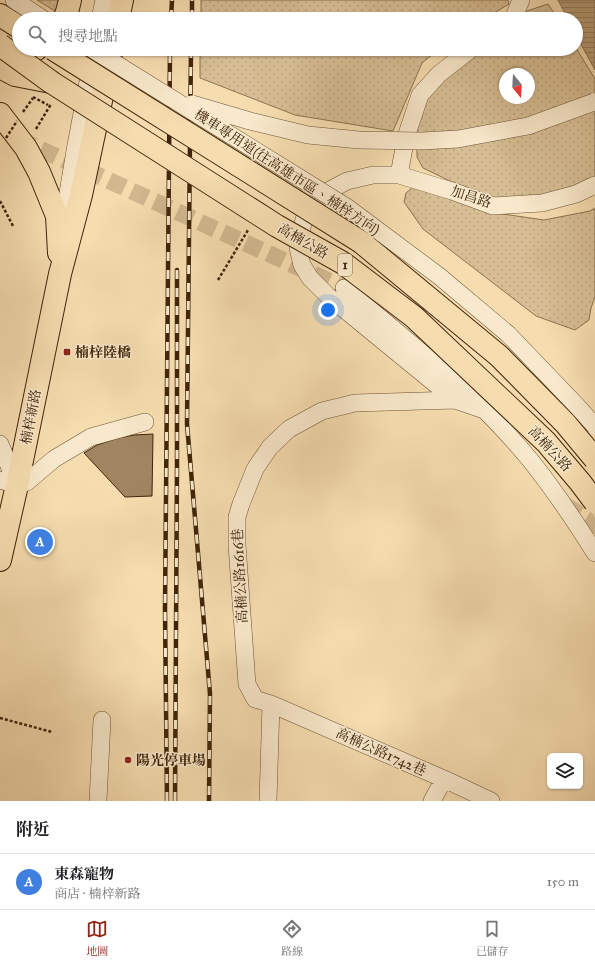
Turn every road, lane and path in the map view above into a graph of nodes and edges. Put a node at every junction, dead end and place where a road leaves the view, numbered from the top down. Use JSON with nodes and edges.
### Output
{"nodes":[{"id":1,"x":14,"y":0,"type":"edge"},
{"id":2,"x":70,"y":0,"type":"edge"},
{"id":3,"x":104,"y":0,"type":"edge"},
{"id":4,"x":122,"y":0,"type":"edge"},
{"id":5,"x":521,"y":0,"type":"edge"},
{"id":6,"x":32,"y":12,"type":"edge"},
{"id":7,"x":67,"y":12,"type":"edge"},
{"id":8,"x":101,"y":12,"type":"edge"},
{"id":9,"x":119,"y":12,"type":"edge"},
{"id":10,"x":516,"y":12,"type":"edge"},
{"id":11,"x":0,"y":15,"type":"edge"},
{"id":12,"x":12,"y":23,"type":"edge"},
{"id":13,"x":0,"y":45,"type":"edge"},
{"id":14,"x":12,"y":54,"type":"edge"},
{"id":15,"x":15,"y":56,"type":"edge"},
{"id":16,"x":22,"y":56,"type":"edge"},
{"id":17,"x":64,"y":56,"type":"edge"},
{"id":18,"x":92,"y":56,"type":"edge"},
{"id":19,"x":104,"y":56,"type":"edge"},
{"id":20,"x":111,"y":56,"type":"edge"},
{"id":21,"x":462,"y":56,"type":"edge"},
{"id":22,"x":0,"y":61,"type":"edge"},
{"id":23,"x":0,"y":67,"type":"edge"},
{"id":24,"x":51,"y":82,"type":"junction"},
{"id":25,"x":34,"y":97,"type":"dead end"},
{"id":26,"x":171,"y":97,"type":"junction"},
{"id":27,"x":595,"y":102,"type":"edge"},
{"id":28,"x":21,"y":115,"type":"dead end"},
{"id":29,"x":9,"y":118,"type":"edge"},
{"id":30,"x":6,"y":138,"type":"dead end"},
{"id":31,"x":399,"y":175,"type":"junction"},
{"id":32,"x":595,"y":185,"type":"edge"},
{"id":33,"x":0,"y":201,"type":"edge"},
{"id":34,"x":13,"y":226,"type":"dead end"},
{"id":35,"x":248,"y":230,"type":"dead end"},
{"id":36,"x":60,"y":274,"type":"junction"},
{"id":37,"x":218,"y":280,"type":"dead end"},
{"id":38,"x":344,"y":288,"type":"tunnel mouth"},
{"id":39,"x":455,"y":400,"type":"junction"},
{"id":40,"x":484,"y":410,"type":"junction"},
{"id":41,"x":145,"y":422,"type":"dead end"},
{"id":42,"x":595,"y":426,"type":"edge"},
{"id":43,"x":0,"y":444,"type":"edge"},
{"id":44,"x":595,"y":459,"type":"edge"},
{"id":45,"x":9,"y":482,"type":"edge"},
{"id":46,"x":595,"y":502,"type":"edge"},
{"id":47,"x":595,"y":553,"type":"edge"},
{"id":48,"x":0,"y":560,"type":"edge"},
{"id":49,"x":271,"y":704,"type":"junction"},
{"id":50,"x":0,"y":718,"type":"edge"},
{"id":51,"x":102,"y":720,"type":"dead end"},
{"id":52,"x":52,"y":732,"type":"dead end"},
{"id":53,"x":444,"y":779,"type":"junction"},
{"id":54,"x":98,"y":801,"type":"edge"},
{"id":55,"x":268,"y":801,"type":"edge"},
{"id":56,"x":432,"y":801,"type":"edge"},
{"id":57,"x":491,"y":801,"type":"edge"}],
"edges":[{"from":1,"to":6,"type":"street"},
{"from":2,"to":7,"type":"main road"},
{"from":3,"to":8,"type":"street"},
{"from":4,"to":9,"type":"main road"},
{"from":5,"to":10,"type":"street"},
{"from":11,"to":12,"type":"main road"},
{"from":13,"to":14,"type":"main road","number":"1","bridge":true},
{"from":15,"to":24,"type":"main road","number":"1","bridge":true},
{"from":16,"to":22,"type":"main road"},
{"from":17,"to":44,"type":"main road","name":"高楠公路","number":"1","bridge":true},
{"from":18,"to":36,"type":"street"},
{"from":19,"to":26,"type":"street","name":"機車專用道(往高雄市區、楠梓方向)","bridge":true},
{"from":20,"to":36,"type":"main road"},
{"from":21,"to":31,"type":"street"},
{"from":23,"to":24,"type":"main road"},
{"from":24,"to":46,"type":"main road","name":"高楠公路","number":"1","bridge":true},
{"from":25,"to":28,"type":"path"},
{"from":26,"to":27,"type":"street","name":"機車專用道(往高雄市區、楠梓方向)","bridge":true},
{"from":26,"to":42,"type":"street","name":"機車專用道(往高雄市區、楠梓方向)","bridge":true},
{"from":29,"to":30,"type":"path","bridge":true},
{"from":29,"to":36,"type":"main road"},
{"from":31,"to":32,"type":"street","name":"加昌路"},
{"from":31,"to":39,"type":"street","name":"加昌路"},
{"from":33,"to":34,"type":"path"},
{"from":35,"to":37,"type":"path"},
{"from":36,"to":45,"type":"main road","name":"楠梓新路"},
{"from":38,"to":40,"type":"street","name":"高楠公路"},
{"from":39,"to":40,"type":"street"},
{"from":39,"to":49,"type":"street","name":"高楠公路1616巷"},
{"from":40,"to":47,"type":"street","name":"高楠公路"},
{"from":41,"to":45,"type":"street"},
{"from":43,"to":45,"type":"street"},
{"from":45,"to":48,"type":"main road","name":"楠梓新路"},
{"from":49,"to":53,"type":"street","name":"高楠公路1742巷"},
{"from":49,"to":55,"type":"street"},
{"from":50,"to":52,"type":"path"},
{"from":51,"to":54,"type":"street"},
{"from":53,"to":56,"type":"street"},
{"from":53,"to":57,"type":"street","name":"高楠公路1742巷"}]}
